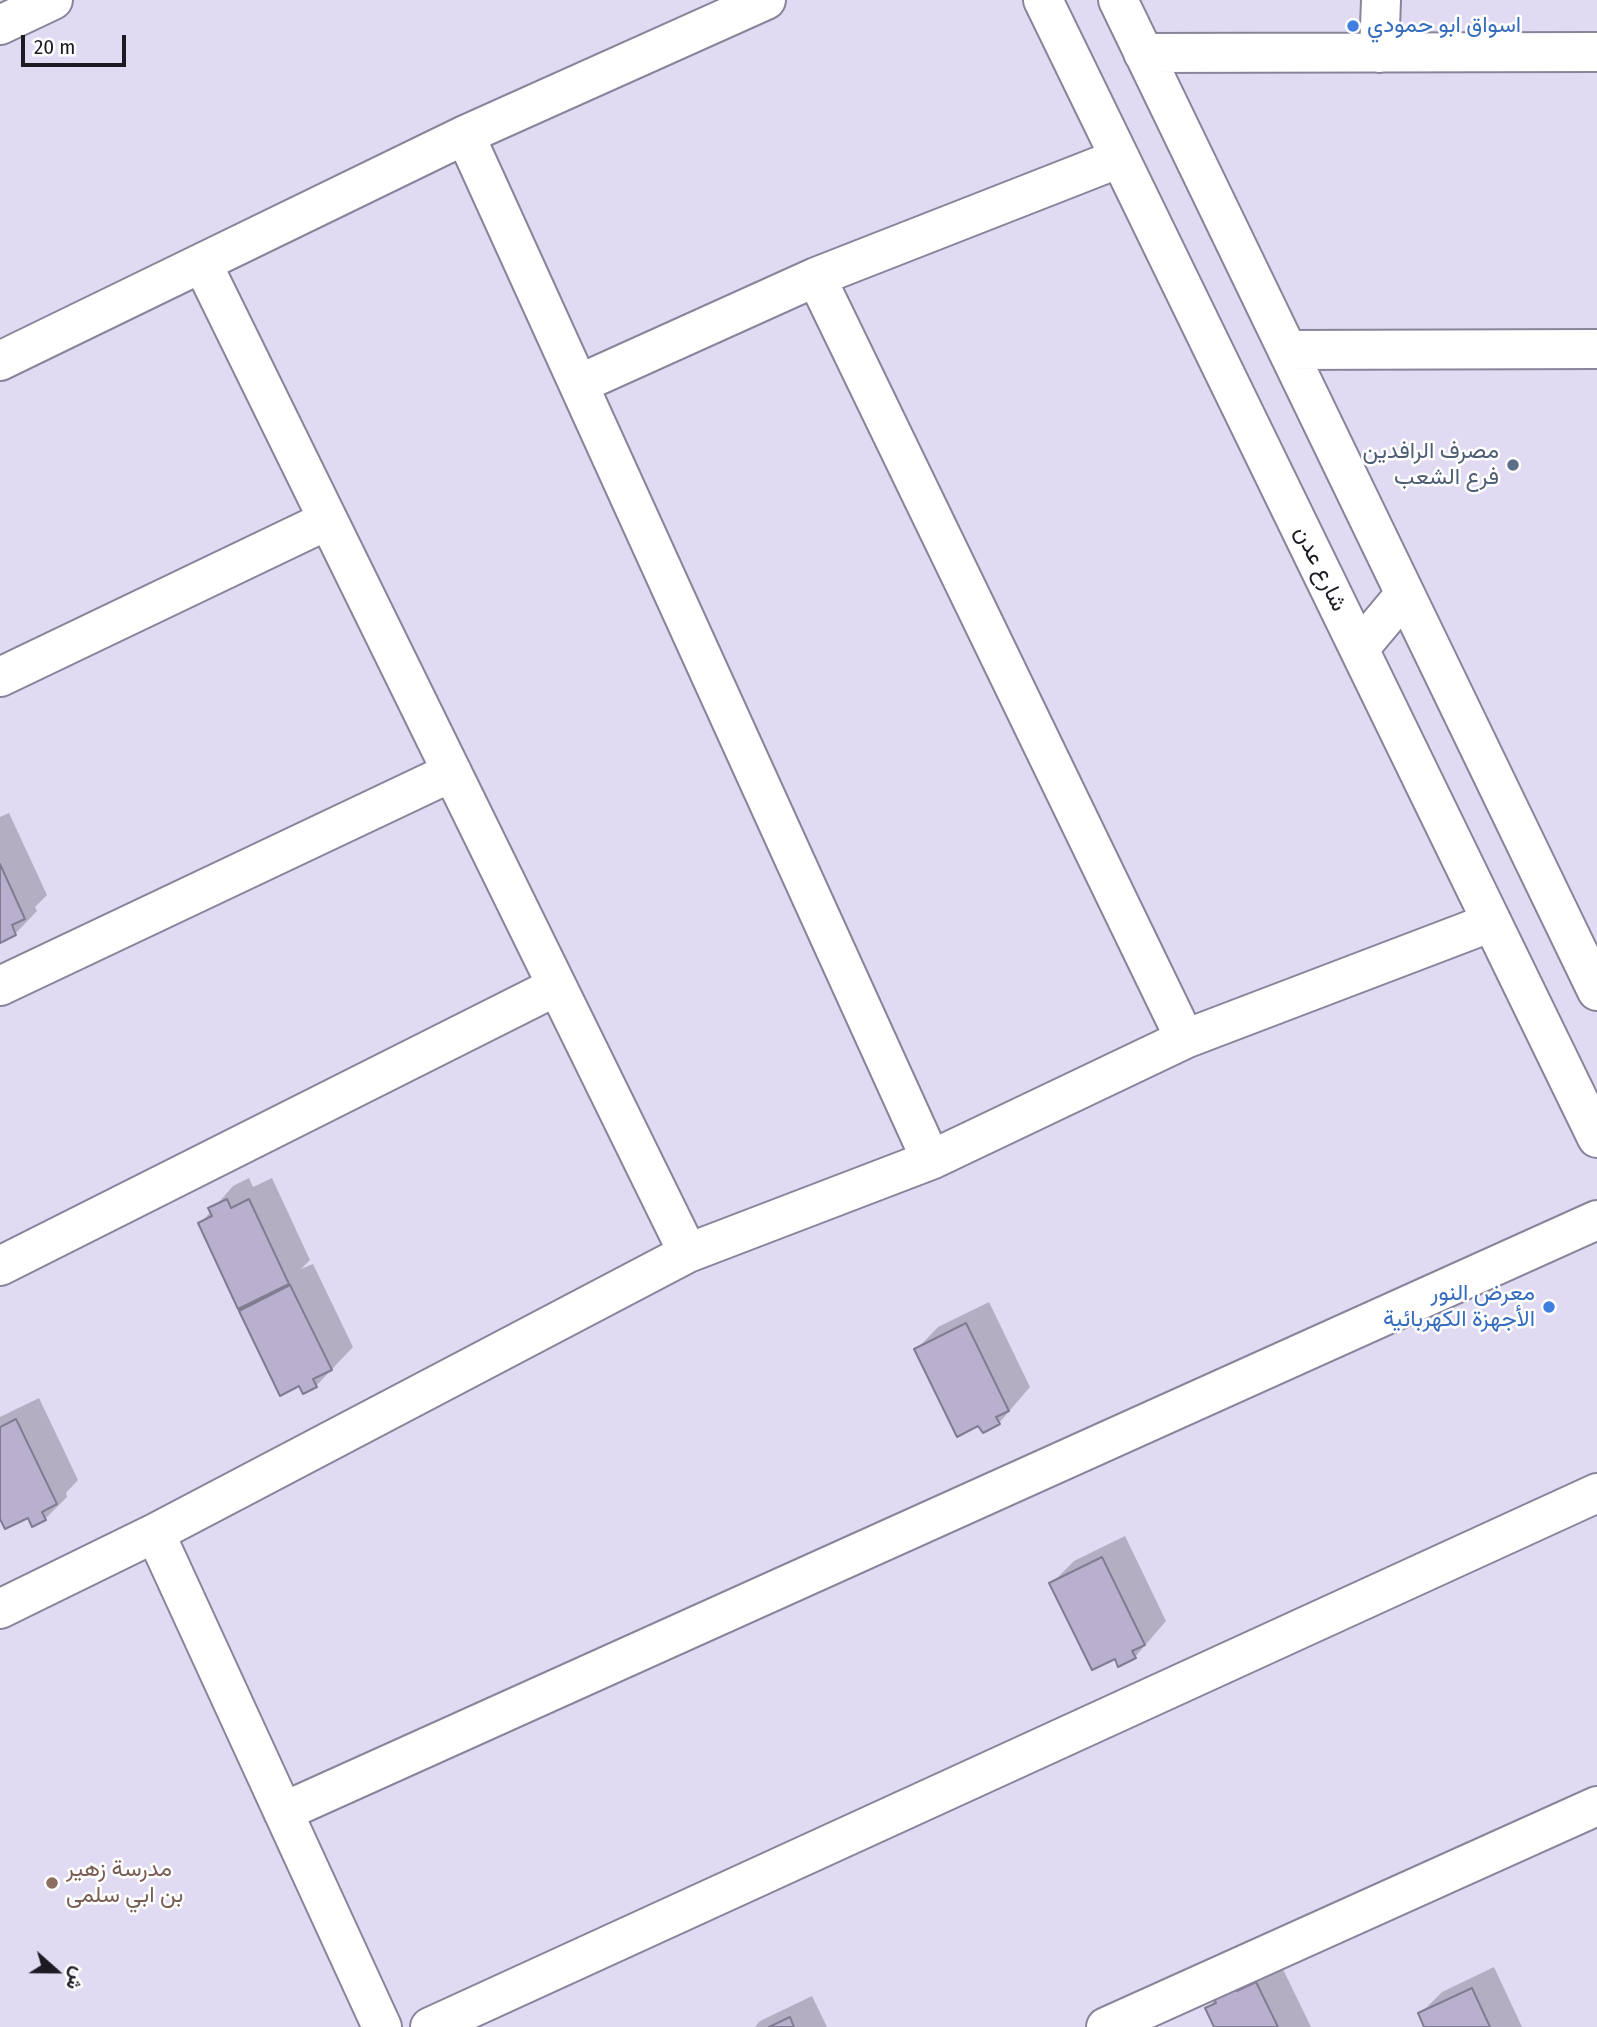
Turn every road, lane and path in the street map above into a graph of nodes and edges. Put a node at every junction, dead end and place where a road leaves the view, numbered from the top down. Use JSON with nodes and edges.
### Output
{"nodes":[{"id":1,"x":53,"y":0,"type":"edge"},
{"id":2,"x":766,"y":0,"type":"edge"},
{"id":3,"x":1043,"y":0,"type":"edge"},
{"id":4,"x":1118,"y":0,"type":"edge"},
{"id":5,"x":1381,"y":0,"type":"edge"},
{"id":6,"x":0,"y":25,"type":"edge"},
{"id":7,"x":1597,"y":52,"type":"edge"},
{"id":8,"x":1143,"y":53,"type":"junction"},
{"id":9,"x":1379,"y":53,"type":"junction"},
{"id":10,"x":465,"y":135,"type":"junction"},
{"id":11,"x":1120,"y":158,"type":"junction"},
{"id":12,"x":202,"y":263,"type":"junction"},
{"id":13,"x":816,"y":277,"type":"junction"},
{"id":14,"x":1597,"y":349,"type":"edge"},
{"id":15,"x":1287,"y":350,"type":"junction"},
{"id":16,"x":0,"y":361,"type":"edge"},
{"id":17,"x":579,"y":384,"type":"junction"},
{"id":18,"x":328,"y":520,"type":"junction"},
{"id":19,"x":1405,"y":594,"type":"junction"},
{"id":20,"x":1359,"y":649,"type":"junction"},
{"id":21,"x":0,"y":677,"type":"edge"},
{"id":22,"x":452,"y":772,"type":"junction"},
{"id":23,"x":1492,"y":922,"type":"junction"},
{"id":24,"x":0,"y":986,"type":"edge"},
{"id":25,"x":557,"y":986,"type":"junction"},
{"id":26,"x":1597,"y":991,"type":"edge"},
{"id":27,"x":1185,"y":1039,"type":"junction"},
{"id":28,"x":1597,"y":1138,"type":"edge"},
{"id":29,"x":931,"y":1160,"type":"junction"},
{"id":30,"x":1597,"y":1220,"type":"edge"},
{"id":31,"x":688,"y":1253,"type":"junction"},
{"id":32,"x":0,"y":1266,"type":"edge"},
{"id":33,"x":1597,"y":1493,"type":"edge"},
{"id":34,"x":155,"y":1532,"type":"junction"},
{"id":35,"x":0,"y":1609,"type":"edge"},
{"id":36,"x":1597,"y":1806,"type":"edge"},
{"id":37,"x":283,"y":1812,"type":"junction"},
{"id":38,"x":382,"y":2027,"type":"edge"},
{"id":39,"x":430,"y":2027,"type":"edge"},
{"id":40,"x":1106,"y":2027,"type":"edge"}],
"edges":[{"from":1,"to":6,"type":"street"},
{"from":2,"to":10,"type":"street"},
{"from":3,"to":11,"type":"street","name":"شارع عدن"},
{"from":4,"to":8,"type":"street"},
{"from":5,"to":9,"type":"street"},
{"from":7,"to":9,"type":"street"},
{"from":8,"to":9,"type":"street"},
{"from":8,"to":15,"type":"street"},
{"from":10,"to":12,"type":"street"},
{"from":10,"to":17,"type":"street"},
{"from":11,"to":13,"type":"street"},
{"from":11,"to":20,"type":"street","name":"شارع عدن"},
{"from":12,"to":16,"type":"street"},
{"from":12,"to":18,"type":"street"},
{"from":13,"to":17,"type":"street"},
{"from":13,"to":27,"type":"street"},
{"from":14,"to":15,"type":"street"},
{"from":15,"to":19,"type":"street"},
{"from":17,"to":29,"type":"street"},
{"from":18,"to":21,"type":"street"},
{"from":18,"to":22,"type":"street"},
{"from":19,"to":20,"type":"street"},
{"from":19,"to":26,"type":"street"},
{"from":20,"to":23,"type":"street","name":"شارع عدن"},
{"from":22,"to":24,"type":"street"},
{"from":22,"to":25,"type":"street"},
{"from":23,"to":27,"type":"street"},
{"from":23,"to":28,"type":"street","name":"شارع عدن"},
{"from":25,"to":31,"type":"street"},
{"from":25,"to":32,"type":"street"},
{"from":27,"to":29,"type":"street"},
{"from":29,"to":31,"type":"street"},
{"from":30,"to":37,"type":"street"},
{"from":31,"to":34,"type":"street"},
{"from":33,"to":39,"type":"street"},
{"from":34,"to":35,"type":"street"},
{"from":34,"to":37,"type":"street"},
{"from":36,"to":40,"type":"street"},
{"from":37,"to":38,"type":"street"}]}
